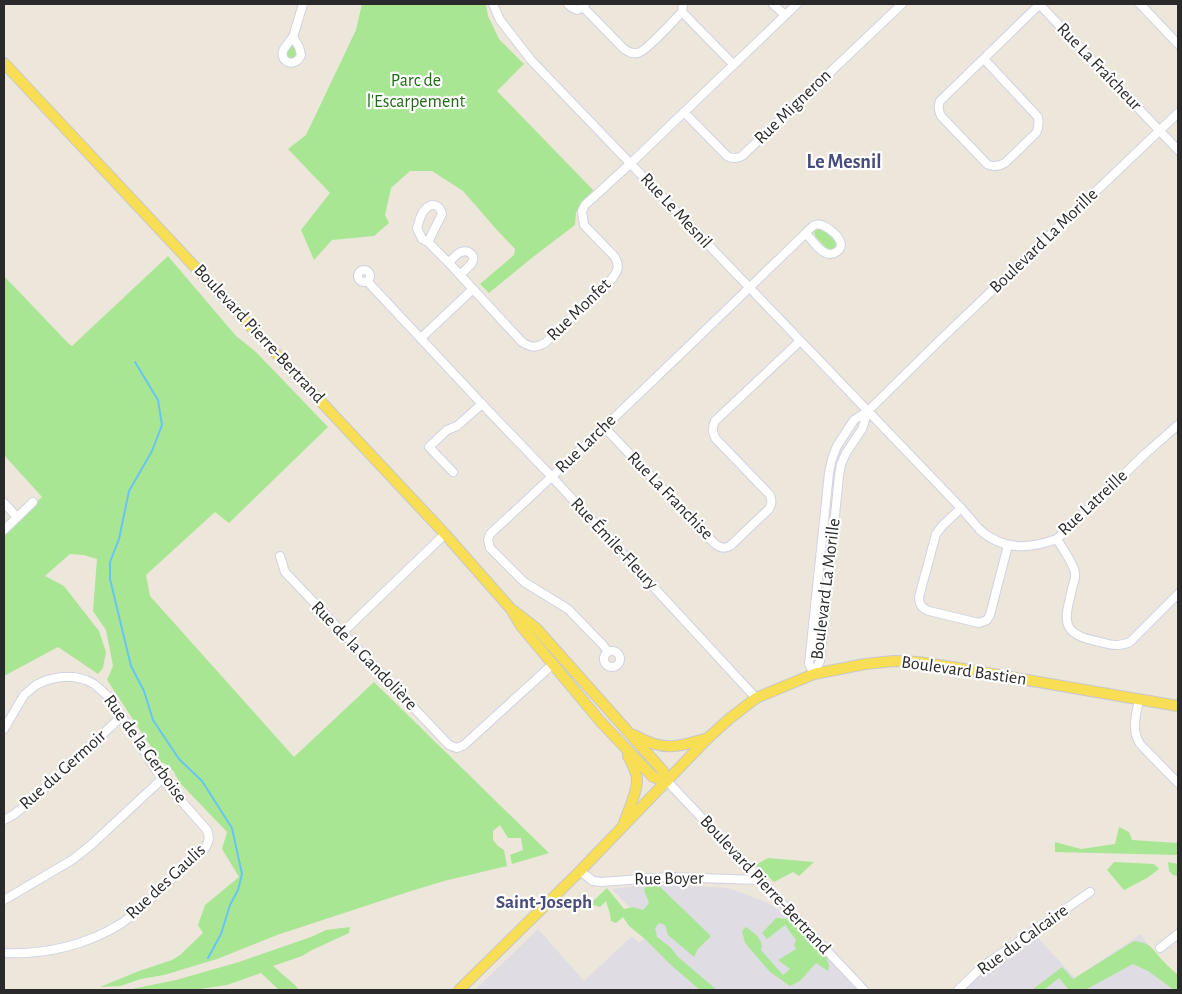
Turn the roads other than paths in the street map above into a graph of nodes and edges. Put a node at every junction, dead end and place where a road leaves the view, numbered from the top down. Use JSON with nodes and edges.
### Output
{"nodes":[{"id":1,"x":303,"y":4,"type":"edge"},
{"id":2,"x":493,"y":4,"type":"edge"},
{"id":3,"x":568,"y":4,"type":"edge"},
{"id":4,"x":773,"y":4,"type":"edge"},
{"id":5,"x":797,"y":4,"type":"edge"},
{"id":6,"x":902,"y":4,"type":"edge"},
{"id":7,"x":1039,"y":4,"type":"edge"},
{"id":8,"x":1140,"y":4,"type":"edge"},
{"id":9,"x":584,"y":6,"type":"edge"},
{"id":10,"x":683,"y":8,"type":"edge"},
{"id":11,"x":785,"y":15,"type":"junction"},
{"id":12,"x":293,"y":37,"type":"dead end"},
{"id":13,"x":1178,"y":44,"type":"edge"},
{"id":14,"x":984,"y":59,"type":"junction"},
{"id":15,"x":4,"y":63,"type":"edge"},
{"id":16,"x":733,"y":64,"type":"junction"},
{"id":17,"x":684,"y":112,"type":"junction"},
{"id":18,"x":1178,"y":113,"type":"edge"},
{"id":19,"x":1160,"y":131,"type":"junction"},
{"id":20,"x":1178,"y":150,"type":"edge"},
{"id":21,"x":631,"y":163,"type":"junction"},
{"id":22,"x":806,"y":233,"type":"junction"},
{"id":23,"x":428,"y":242,"type":"junction"},
{"id":24,"x":448,"y":263,"type":"junction"},
{"id":25,"x":460,"y":275,"type":"junction"},
{"id":26,"x":367,"y":280,"type":"dead end"},
{"id":27,"x":749,"y":288,"type":"junction"},
{"id":28,"x":473,"y":289,"type":"junction"},
{"id":29,"x":421,"y":338,"type":"junction"},
{"id":30,"x":800,"y":341,"type":"junction"},
{"id":31,"x":482,"y":404,"type":"junction"},
{"id":32,"x":868,"y":411,"type":"junction"},
{"id":33,"x":604,"y":427,"type":"junction"},
{"id":34,"x":1178,"y":427,"type":"edge"},
{"id":35,"x":453,"y":472,"type":"dead end"},
{"id":36,"x":552,"y":477,"type":"junction"},
{"id":37,"x":33,"y":502,"type":"dead end"},
{"id":38,"x":4,"y":503,"type":"edge"},
{"id":39,"x":961,"y":508,"type":"junction"},
{"id":40,"x":17,"y":517,"type":"junction"},
{"id":41,"x":4,"y":530,"type":"edge"},
{"id":42,"x":446,"y":534,"type":"junction"},
{"id":43,"x":1057,"y":539,"type":"junction"},
{"id":44,"x":1008,"y":545,"type":"junction"},
{"id":45,"x":280,"y":556,"type":"dead end"},
{"id":46,"x":1178,"y":594,"type":"edge"},
{"id":47,"x":511,"y":609,"type":"junction"},
{"id":48,"x":342,"y":633,"type":"junction"},
{"id":49,"x":608,"y":652,"type":"dead end"},
{"id":50,"x":553,"y":664,"type":"junction"},
{"id":51,"x":814,"y":674,"type":"junction"},
{"id":52,"x":756,"y":698,"type":"junction"},
{"id":53,"x":1139,"y":699,"type":"junction"},
{"id":54,"x":1178,"y":706,"type":"edge"},
{"id":55,"x":121,"y":717,"type":"junction"},
{"id":56,"x":4,"y":729,"type":"edge"},
{"id":57,"x":626,"y":731,"type":"junction"},
{"id":58,"x":708,"y":738,"type":"junction"},
{"id":59,"x":622,"y":744,"type":"junction"},
{"id":60,"x":162,"y":779,"type":"junction"},
{"id":61,"x":667,"y":781,"type":"junction"},
{"id":62,"x":1178,"y":783,"type":"edge"},
{"id":63,"x":4,"y":820,"type":"edge"},
{"id":64,"x":623,"y":826,"type":"junction"},
{"id":65,"x":210,"y":837,"type":"joint"},
{"id":66,"x":580,"y":871,"type":"junction"},
{"id":67,"x":760,"y":880,"type":"junction"},
{"id":68,"x":1090,"y":892,"type":"dead end"},
{"id":69,"x":4,"y":900,"type":"edge"},
{"id":70,"x":1178,"y":934,"type":"edge"},
{"id":71,"x":1160,"y":948,"type":"dead end"},
{"id":72,"x":4,"y":953,"type":"edge"},
{"id":73,"x":459,"y":990,"type":"edge"},
{"id":74,"x":864,"y":990,"type":"edge"},
{"id":75,"x":958,"y":990,"type":"edge"}],
"edges":[{"from":1,"to":12,"type":"street"},
{"from":2,"to":21,"type":"street","name":"Rue Le Mesnil"},
{"from":3,"to":9,"type":"street"},
{"from":4,"to":11,"type":"street"},
{"from":5,"to":11,"type":"street","name":"Rue Monfet"},
{"from":6,"to":17,"type":"street","name":"Rue Migneron"},
{"from":7,"to":14,"type":"street"},
{"from":7,"to":19,"type":"street","name":"Rue La Fraîcheur"},
{"from":8,"to":13,"type":"street"},
{"from":9,"to":10,"type":"street"},
{"from":10,"to":16,"type":"street"},
{"from":11,"to":16,"type":"street","name":"Rue Monfet"},
{"from":14,"to":14,"type":"street"},
{"from":15,"to":42,"type":"main road","name":"Boulevard Pierre-Bertrand"},
{"from":16,"to":17,"type":"street","name":"Rue Monfet"},
{"from":17,"to":21,"type":"street","name":"Rue Monfet"},
{"from":18,"to":19,"type":"street","name":"Boulevard La Morille"},
{"from":19,"to":20,"type":"street"},
{"from":19,"to":32,"type":"street","name":"Boulevard La Morille"},
{"from":21,"to":27,"type":"street","name":"Rue Le Mesnil"},
{"from":21,"to":28,"type":"street","name":"Rue Monfet"},
{"from":22,"to":22,"type":"street","name":"Rue Larche"},
{"from":22,"to":27,"type":"street","name":"Rue Larche"},
{"from":23,"to":23,"type":"street"},
{"from":23,"to":24,"type":"street"},
{"from":24,"to":25,"type":"street"},
{"from":24,"to":25,"type":"street"},
{"from":25,"to":28,"type":"street"},
{"from":26,"to":29,"type":"street","name":"Rue Émile-Fleury"},
{"from":27,"to":30,"type":"street","name":"Rue Le Mesnil"},
{"from":27,"to":33,"type":"street","name":"Rue Larche"},
{"from":28,"to":29,"type":"street"},
{"from":29,"to":31,"type":"street","name":"Rue Émile-Fleury"},
{"from":30,"to":32,"type":"street","name":"Rue Le Mesnil"},
{"from":30,"to":33,"type":"street","name":"Rue La Franchise"},
{"from":31,"to":35,"type":"street"},
{"from":31,"to":36,"type":"street","name":"Rue Émile-Fleury"},
{"from":32,"to":39,"type":"street","name":"Rue Latreille"},
{"from":32,"to":51,"type":"street","name":"Boulevard La Morille"},
{"from":32,"to":51,"type":"street","name":"Boulevard La Morille"},
{"from":33,"to":36,"type":"street","name":"Rue Larche"},
{"from":34,"to":43,"type":"street","name":"Rue Latreille"},
{"from":36,"to":49,"type":"street","name":"Rue Larche"},
{"from":36,"to":52,"type":"street","name":"Rue Émile-Fleury"},
{"from":37,"to":40,"type":"street"},
{"from":38,"to":40,"type":"street"},
{"from":39,"to":44,"type":"street","name":"Rue Latreille"},
{"from":39,"to":44,"type":"street"},
{"from":40,"to":41,"type":"street"},
{"from":42,"to":47,"type":"main road","name":"Boulevard Pierre-Bertrand"},
{"from":42,"to":48,"type":"street"},
{"from":43,"to":44,"type":"street","name":"Rue Latreille"},
{"from":43,"to":46,"type":"street"},
{"from":45,"to":48,"type":"street","name":"Rue de la Gandolière"},
{"from":47,"to":50,"type":"main road","name":"Boulevard Pierre-Bertrand"},
{"from":47,"to":57,"type":"main road","name":"Boulevard Pierre-Bertrand"},
{"from":48,"to":50,"type":"street","name":"Rue de la Gandolière"},
{"from":50,"to":59,"type":"main road","name":"Boulevard Pierre-Bertrand"},
{"from":51,"to":52,"type":"main road","name":"Boulevard Bastien"},
{"from":51,"to":53,"type":"main road","name":"Boulevard Bastien"},
{"from":52,"to":58,"type":"main road","name":"Boulevard Bastien"},
{"from":53,"to":54,"type":"main road","name":"Boulevard Bastien"},
{"from":53,"to":62,"type":"street"},
{"from":55,"to":56,"type":"street","name":"Rue de la Gerboise"},
{"from":55,"to":60,"type":"street","name":"Rue de la Gerboise"},
{"from":55,"to":63,"type":"street","name":"Rue du Germoir"},
{"from":57,"to":58,"type":"main road"},
{"from":57,"to":61,"type":"main road","name":"Boulevard Pierre-Bertrand"},
{"from":58,"to":61,"type":"main road","name":"Boulevard Bastien"},
{"from":59,"to":61,"type":"main road","name":"Boulevard Pierre-Bertrand"},
{"from":59,"to":64,"type":"main road"},
{"from":60,"to":65,"type":"street","name":"Rue de la Gerboise"},
{"from":60,"to":69,"type":"street"},
{"from":61,"to":64,"type":"main road","name":"Boulevard Bastien"},
{"from":61,"to":67,"type":"street","name":"Boulevard Pierre-Bertrand"},
{"from":64,"to":66,"type":"main road","name":"Boulevard Bastien"},
{"from":65,"to":72,"type":"street","name":"Rue des Gaulis"},
{"from":66,"to":67,"type":"street","name":"Rue Boyer"},
{"from":66,"to":73,"type":"main road","name":"Boulevard Bastien"},
{"from":67,"to":74,"type":"street","name":"Boulevard Pierre-Bertrand"},
{"from":68,"to":75,"type":"street","name":"Rue du Calcaire"},
{"from":70,"to":71,"type":"street"}]}
